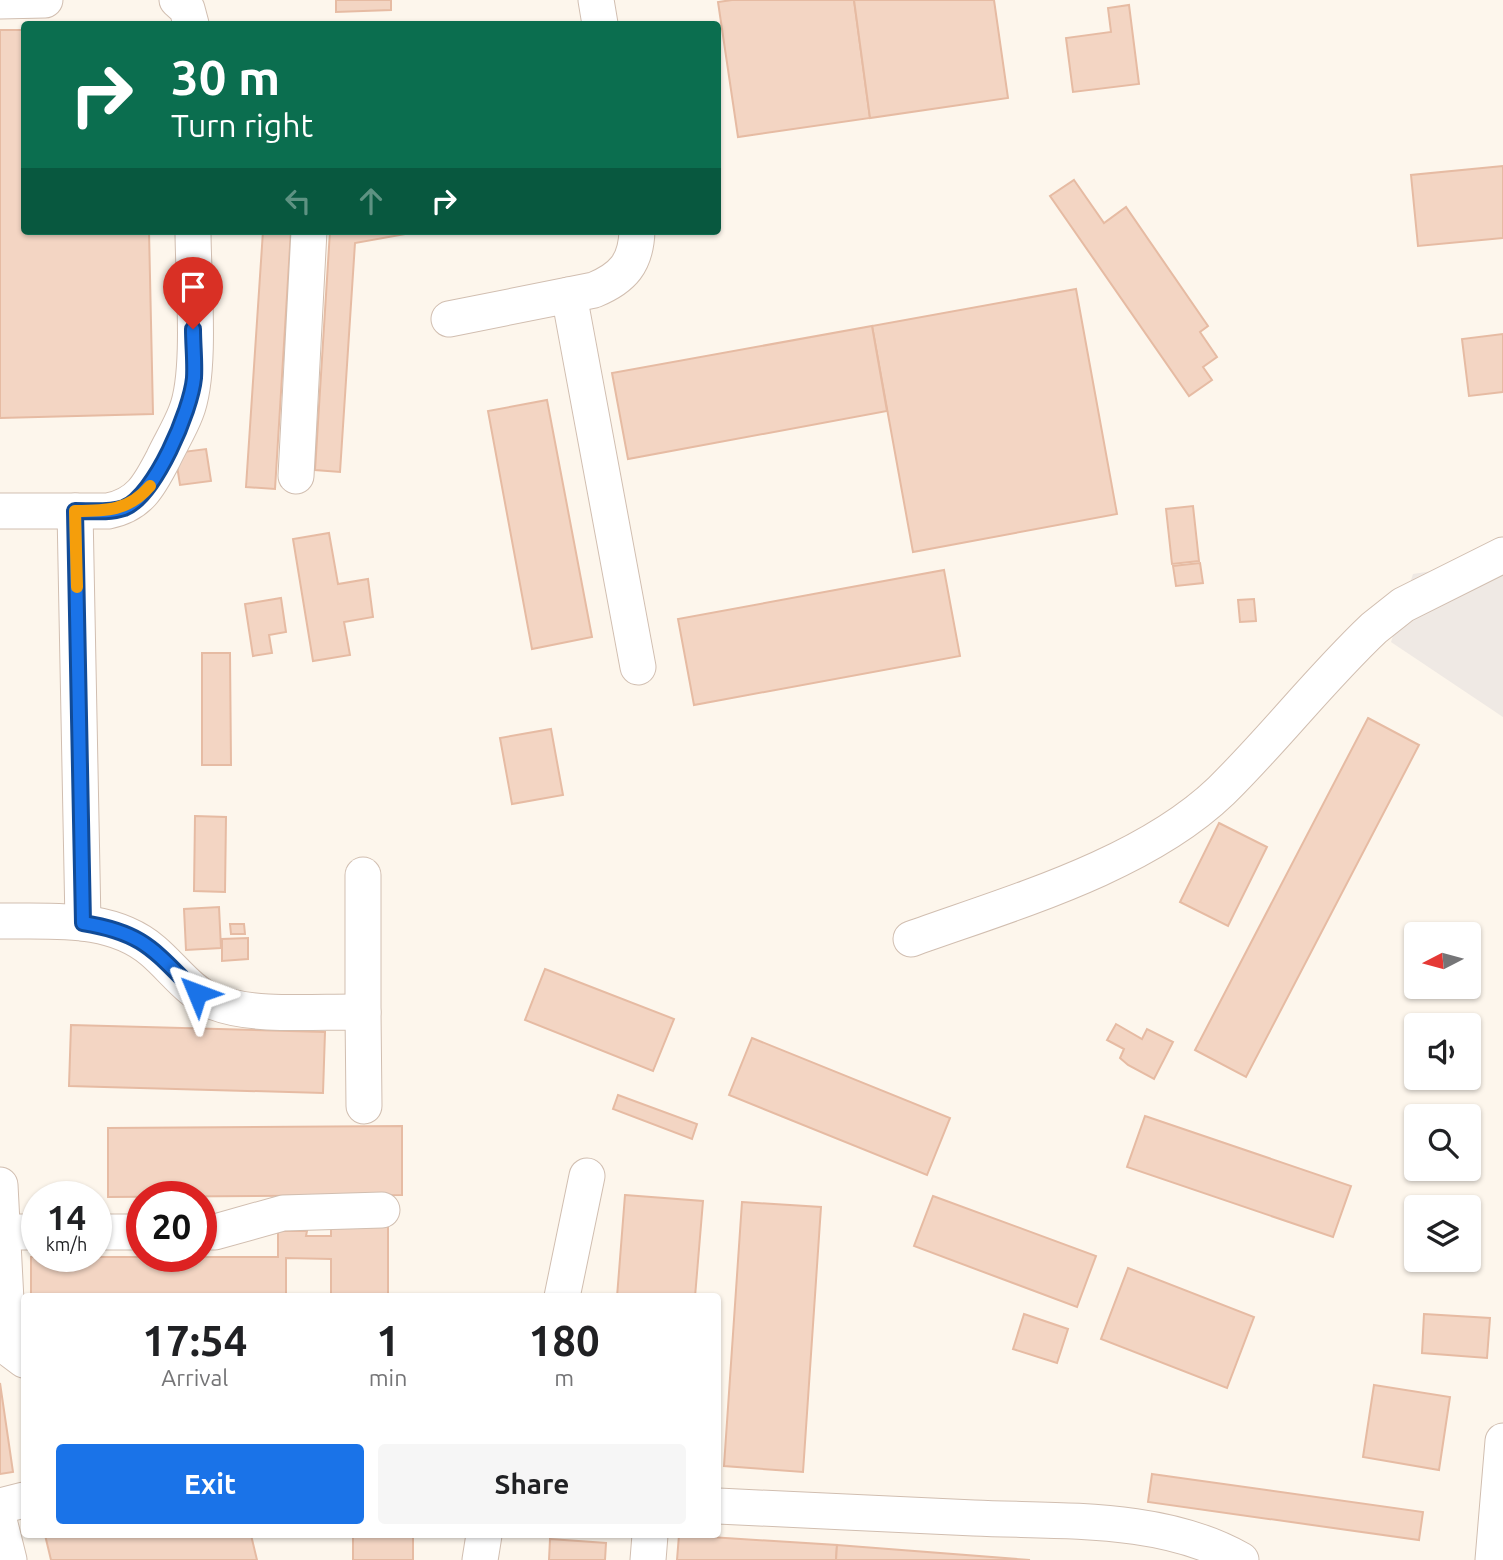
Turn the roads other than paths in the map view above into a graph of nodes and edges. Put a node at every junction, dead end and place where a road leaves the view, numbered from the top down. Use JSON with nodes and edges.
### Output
{"nodes":[{"id":1,"x":45,"y":0,"type":"edge"},
{"id":2,"x":177,"y":0,"type":"edge"},
{"id":3,"x":596,"y":0,"type":"edge"},
{"id":4,"x":0,"y":1,"type":"edge"},
{"id":5,"x":190,"y":21,"type":"edge"},
{"id":6,"x":600,"y":21,"type":"edge"},
{"id":7,"x":193,"y":235,"type":"edge"},
{"id":8,"x":309,"y":235,"type":"edge"},
{"id":9,"x":636,"y":235,"type":"edge"},
{"id":10,"x":569,"y":295,"type":"junction"},
{"id":11,"x":449,"y":318,"type":"dead end"},
{"id":12,"x":296,"y":476,"type":"dead end"},
{"id":13,"x":0,"y":511,"type":"edge"},
{"id":14,"x":75,"y":511,"type":"junction"},
{"id":15,"x":1503,"y":555,"type":"edge"},
{"id":16,"x":638,"y":667,"type":"dead end"},
{"id":17,"x":363,"y":875,"type":"dead end"},
{"id":18,"x":0,"y":921,"type":"edge"},
{"id":19,"x":83,"y":923,"type":"junction"},
{"id":20,"x":911,"y":939,"type":"dead end"},
{"id":21,"x":363,"y":1012,"type":"junction"},
{"id":22,"x":365,"y":1106,"type":"dead end"},
{"id":23,"x":587,"y":1176,"type":"dead end"},
{"id":24,"x":0,"y":1185,"type":"edge"},
{"id":25,"x":382,"y":1210,"type":"dead end"},
{"id":26,"x":217,"y":1231,"type":"edge"},
{"id":27,"x":2,"y":1232,"type":"junction"},
{"id":28,"x":21,"y":1232,"type":"edge"},
{"id":29,"x":563,"y":1293,"type":"edge"},
{"id":30,"x":21,"y":1358,"type":"edge"},
{"id":31,"x":1502,"y":1453,"type":"edge"},
{"id":32,"x":21,"y":1501,"type":"edge"},
{"id":33,"x":0,"y":1506,"type":"edge"},
{"id":34,"x":721,"y":1506,"type":"edge"},
{"id":35,"x":0,"y":1524,"type":"edge"},
{"id":36,"x":484,"y":1538,"type":"edge"},
{"id":37,"x":650,"y":1538,"type":"edge"},
{"id":38,"x":9,"y":1560,"type":"edge"},
{"id":39,"x":480,"y":1560,"type":"edge"},
{"id":40,"x":648,"y":1560,"type":"edge"},
{"id":41,"x":1241,"y":1560,"type":"edge"},
{"id":42,"x":1493,"y":1560,"type":"edge"}],
"edges":[{"from":1,"to":4,"type":"street"},
{"from":2,"to":5,"type":"street"},
{"from":3,"to":6,"type":"street"},
{"from":7,"to":14,"type":"street"},
{"from":8,"to":12,"type":"street"},
{"from":9,"to":10,"type":"street"},
{"from":10,"to":11,"type":"street"},
{"from":10,"to":16,"type":"street"},
{"from":13,"to":14,"type":"street"},
{"from":14,"to":19,"type":"street"},
{"from":15,"to":20,"type":"street"},
{"from":17,"to":21,"type":"street"},
{"from":18,"to":19,"type":"street"},
{"from":19,"to":21,"type":"street"},
{"from":21,"to":22,"type":"street"},
{"from":23,"to":29,"type":"street"},
{"from":24,"to":27,"type":"street"},
{"from":25,"to":26,"type":"street"},
{"from":27,"to":28,"type":"street"},
{"from":27,"to":30,"type":"street"},
{"from":31,"to":42,"type":"street"},
{"from":32,"to":33,"type":"street"},
{"from":34,"to":41,"type":"street"},
{"from":35,"to":38,"type":"street"},
{"from":36,"to":39,"type":"street"},
{"from":37,"to":40,"type":"street"}]}
